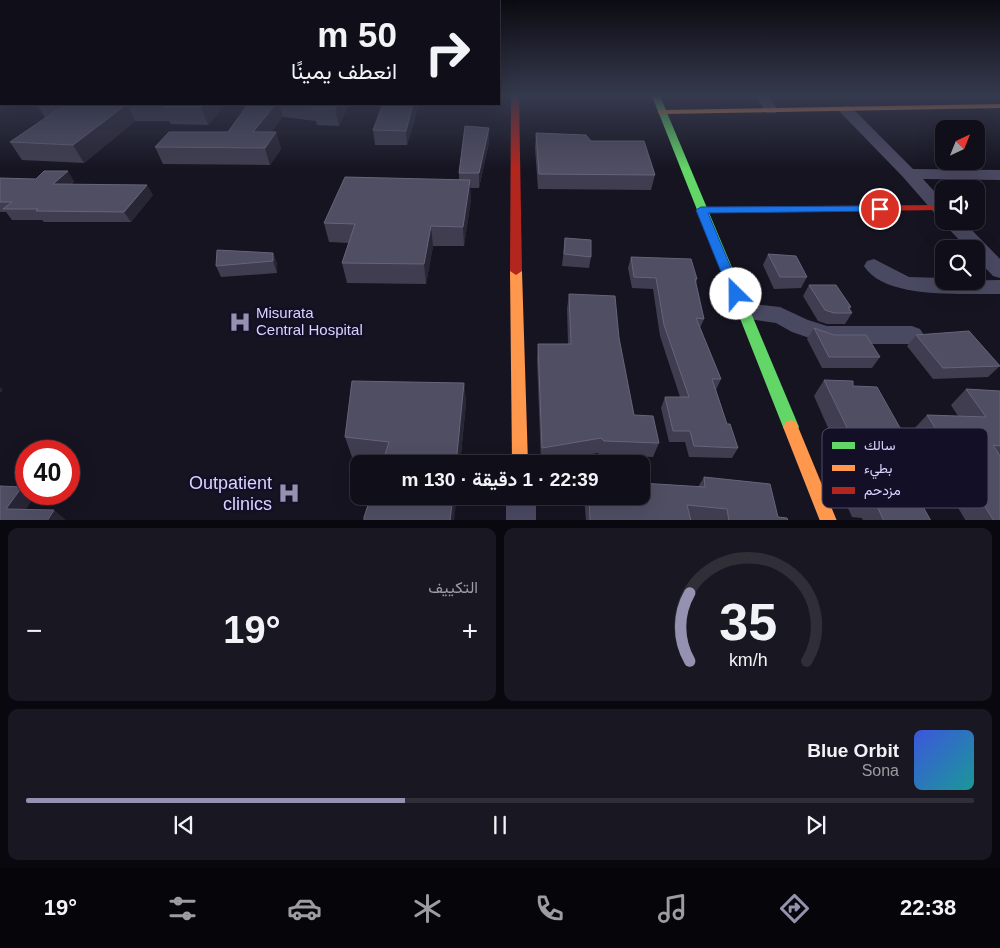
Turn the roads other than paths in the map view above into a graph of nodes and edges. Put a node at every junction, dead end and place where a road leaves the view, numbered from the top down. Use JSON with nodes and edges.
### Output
{"nodes":[{"id":1,"x":515,"y":120,"type":"edge"},
{"id":2,"x":664,"y":120,"type":"edge"},
{"id":3,"x":856,"y":120,"type":"edge"},
{"id":4,"x":909,"y":174,"type":"junction"},
{"id":5,"x":1000,"y":175,"type":"edge"},
{"id":6,"x":935,"y":203,"type":"edge"},
{"id":7,"x":701,"y":210,"type":"junction"},
{"id":8,"x":935,"y":214,"type":"edge"},
{"id":9,"x":960,"y":230,"type":"edge"},
{"id":10,"x":874,"y":266,"type":"dead end"},
{"id":11,"x":1000,"y":271,"type":"edge"},
{"id":12,"x":1000,"y":286,"type":"edge"},
{"id":13,"x":743,"y":311,"type":"junction"},
{"id":14,"x":912,"y":335,"type":"dead end"},
{"id":15,"x":520,"y":455,"type":"edge"},
{"id":16,"x":822,"y":503,"type":"edge"},
{"id":17,"x":521,"y":505,"type":"edge"},
{"id":18,"x":824,"y":508,"type":"edge"},
{"id":19,"x":521,"y":520,"type":"edge"},
{"id":20,"x":829,"y":520,"type":"edge"}],
"edges":[{"from":1,"to":15,"type":"street"},
{"from":2,"to":7,"type":"street"},
{"from":3,"to":4,"type":"street"},
{"from":4,"to":5,"type":"street"},
{"from":4,"to":6,"type":"street"},
{"from":7,"to":8,"type":"street"},
{"from":7,"to":13,"type":"street"},
{"from":9,"to":11,"type":"street"},
{"from":10,"to":12,"type":"street"},
{"from":13,"to":14,"type":"street"},
{"from":13,"to":16,"type":"street"},
{"from":17,"to":19,"type":"street"},
{"from":18,"to":20,"type":"street"}]}
